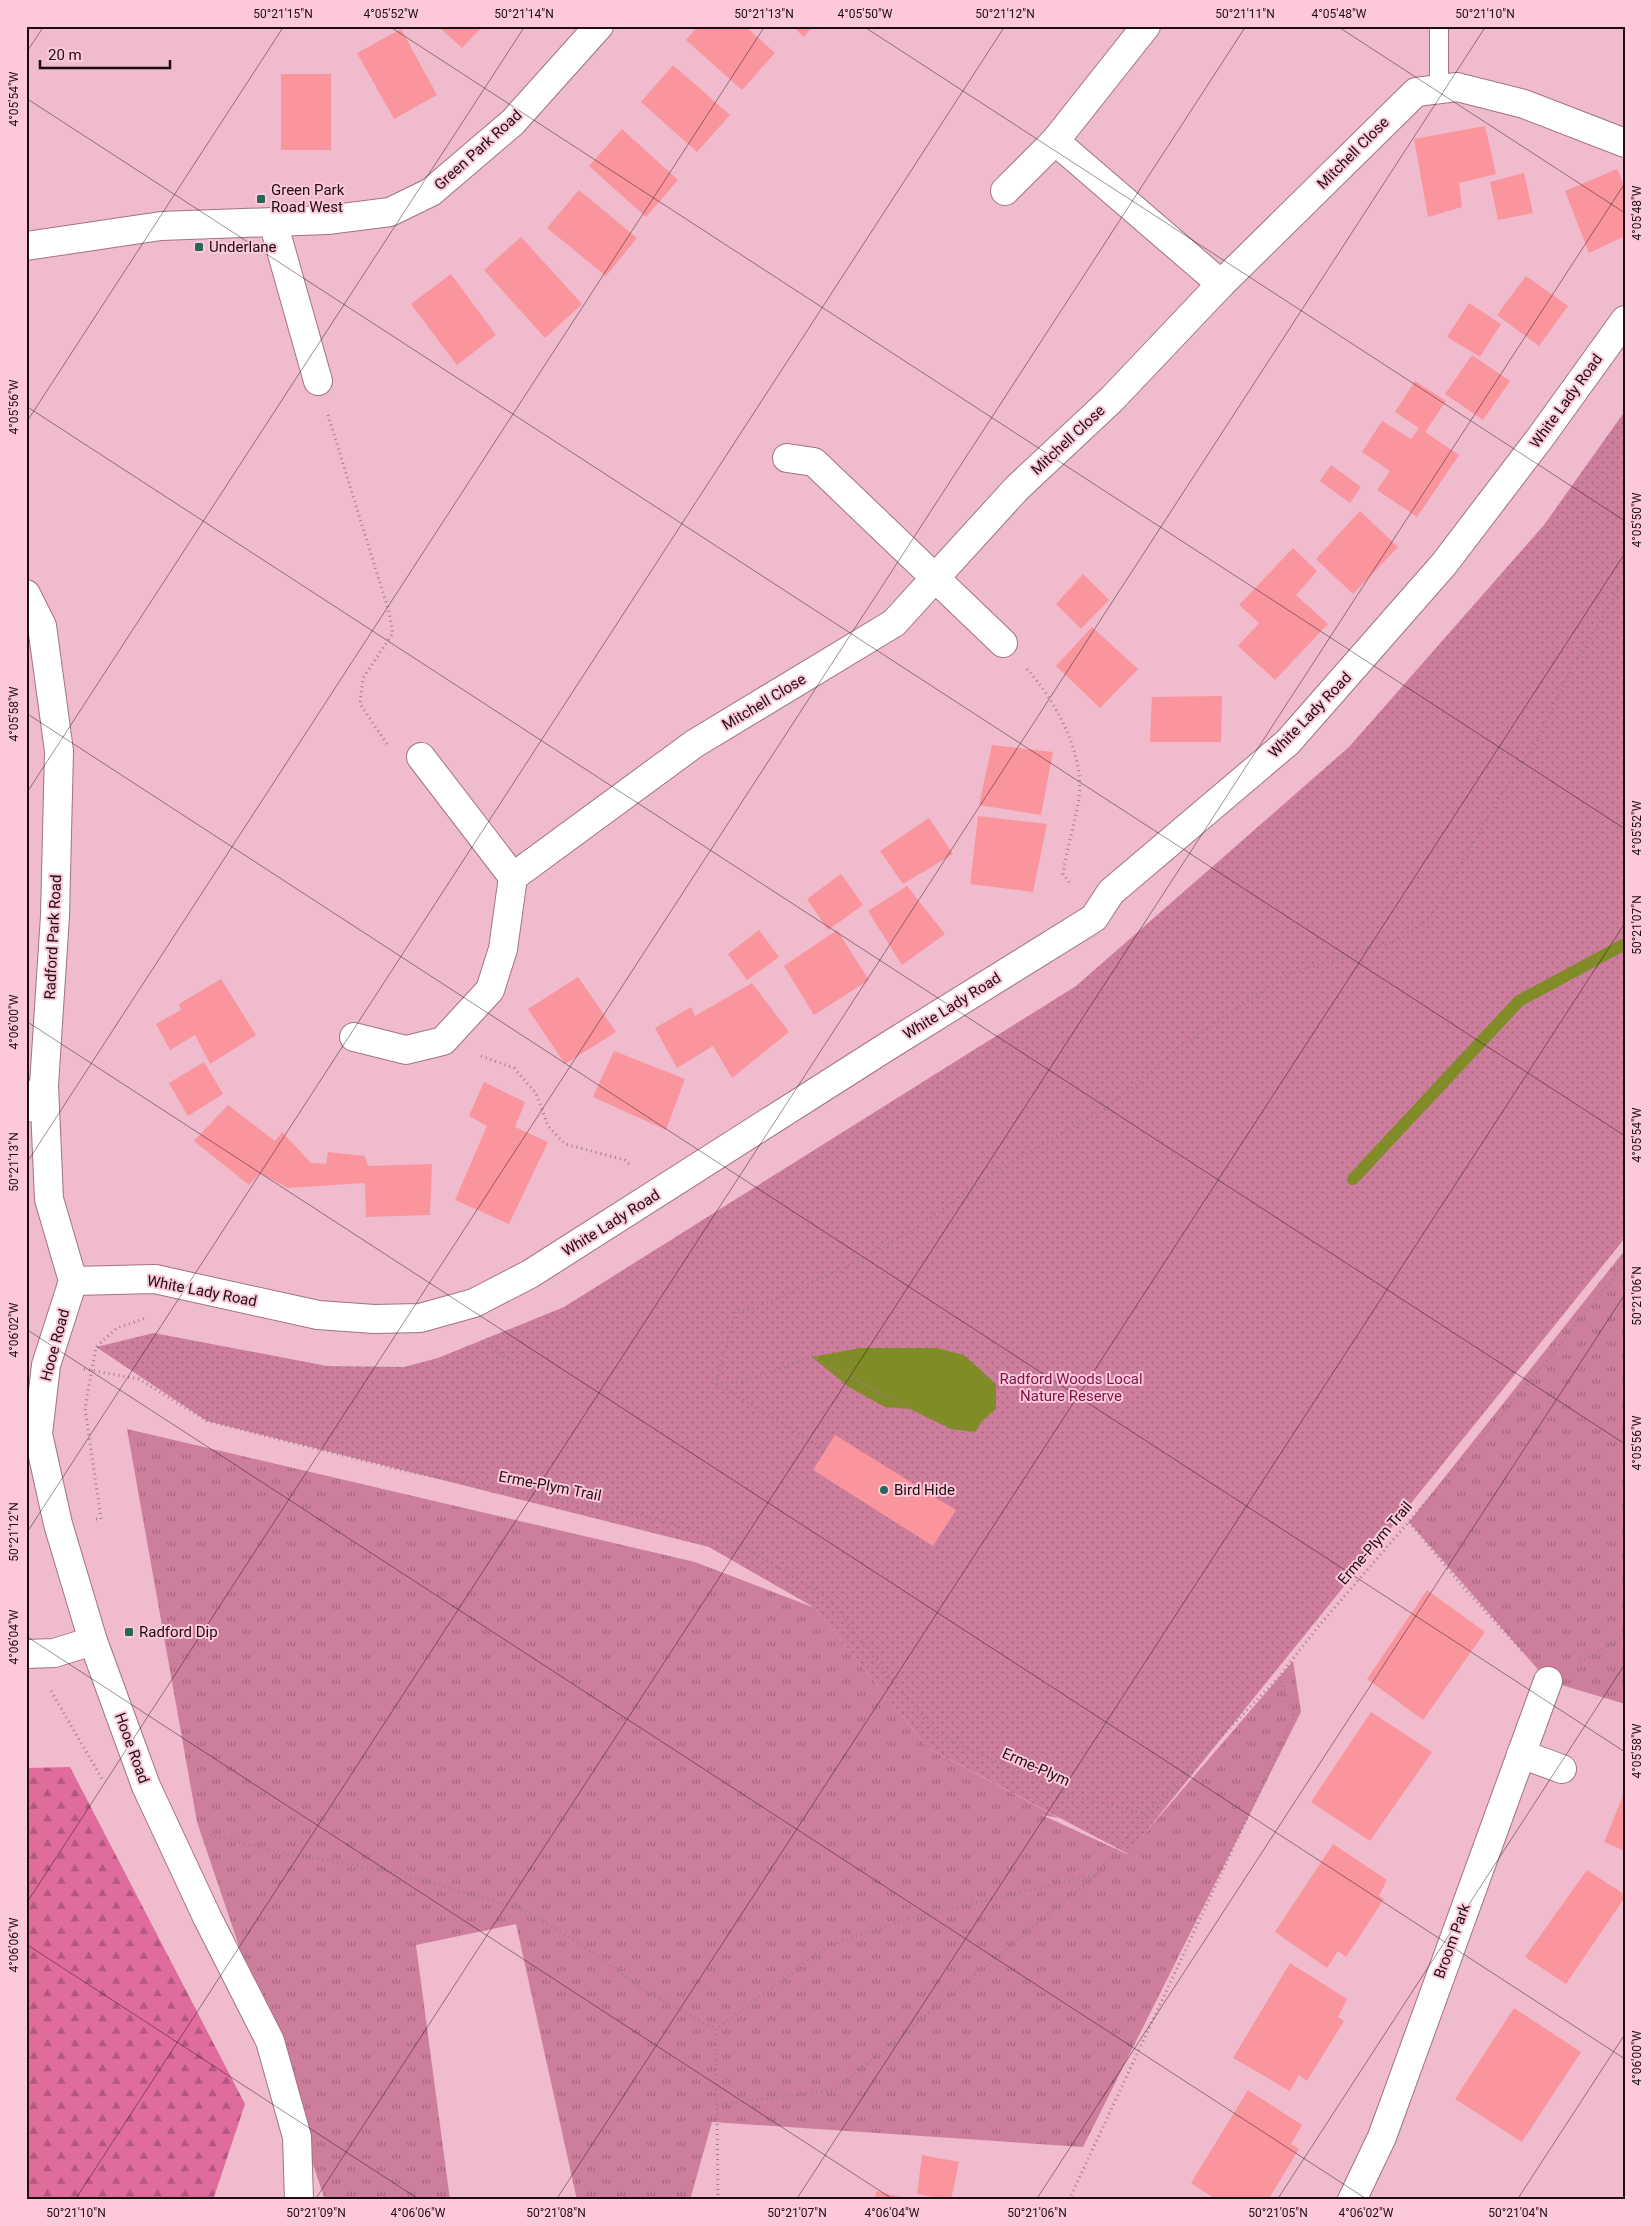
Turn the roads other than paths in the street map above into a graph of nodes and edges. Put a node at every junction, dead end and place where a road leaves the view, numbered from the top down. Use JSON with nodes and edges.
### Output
{"nodes":[{"id":1,"x":599,"y":26,"type":"edge"},
{"id":2,"x":1146,"y":26,"type":"edge"},
{"id":3,"x":1439,"y":26,"type":"edge"},
{"id":4,"x":1439,"y":89,"type":"junction"},
{"id":5,"x":1055,"y":141,"type":"junction"},
{"id":6,"x":1625,"y":143,"type":"edge"},
{"id":7,"x":1004,"y":191,"type":"dead end"},
{"id":8,"x":273,"y":222,"type":"junction"},
{"id":9,"x":26,"y":246,"type":"edge"},
{"id":10,"x":1220,"y":284,"type":"junction"},
{"id":11,"x":1625,"y":320,"type":"edge"},
{"id":12,"x":318,"y":381,"type":"road end"},
{"id":13,"x":787,"y":458,"type":"dead end"},
{"id":14,"x":936,"y":578,"type":"junction"},
{"id":15,"x":26,"y":594,"type":"edge"},
{"id":16,"x":1003,"y":643,"type":"road end"},
{"id":17,"x":421,"y":757,"type":"road end"},
{"id":18,"x":513,"y":877,"type":"junction"},
{"id":19,"x":354,"y":1038,"type":"dead end"},
{"id":20,"x":44,"y":1085,"type":"junction"},
{"id":21,"x":26,"y":1108,"type":"edge"},
{"id":22,"x":73,"y":1281,"type":"junction"},
{"id":23,"x":93,"y":1641,"type":"junction"},
{"id":24,"x":28,"y":1654,"type":"edge"},
{"id":25,"x":1548,"y":1681,"type":"road end"},
{"id":26,"x":1521,"y":1754,"type":"junction"},
{"id":27,"x":1562,"y":1769,"type":"dead end"},
{"id":28,"x":299,"y":2200,"type":"edge"},
{"id":29,"x":1352,"y":2200,"type":"edge"}],
"edges":[{"from":1,"to":8,"type":"street","name":"Green Park Road"},
{"from":2,"to":5,"type":"street"},
{"from":3,"to":4,"type":"lane"},
{"from":4,"to":6,"type":"street","name":"Mitchell Close"},
{"from":4,"to":10,"type":"street","name":"Mitchell Close"},
{"from":5,"to":7,"type":"street"},
{"from":5,"to":10,"type":"street"},
{"from":8,"to":9,"type":"street","name":"Green Park Road"},
{"from":8,"to":12,"type":"street"},
{"from":10,"to":14,"type":"street","name":"Mitchell Close"},
{"from":11,"to":22,"type":"street","name":"White Lady Road"},
{"from":13,"to":14,"type":"street"},
{"from":14,"to":16,"type":"street"},
{"from":14,"to":18,"type":"street","name":"Mitchell Close"},
{"from":15,"to":20,"type":"street","name":"Radford Park Road"},
{"from":17,"to":18,"type":"street"},
{"from":18,"to":19,"type":"street"},
{"from":20,"to":21,"type":"street"},
{"from":20,"to":22,"type":"street","name":"Radford Park Road"},
{"from":22,"to":23,"type":"street","name":"Hooe Road"},
{"from":23,"to":24,"type":"street"},
{"from":23,"to":28,"type":"street","name":"Hooe Road"},
{"from":25,"to":26,"type":"street","name":"Broom Park"},
{"from":26,"to":27,"type":"street"},
{"from":26,"to":29,"type":"street","name":"Broom Park"}]}
